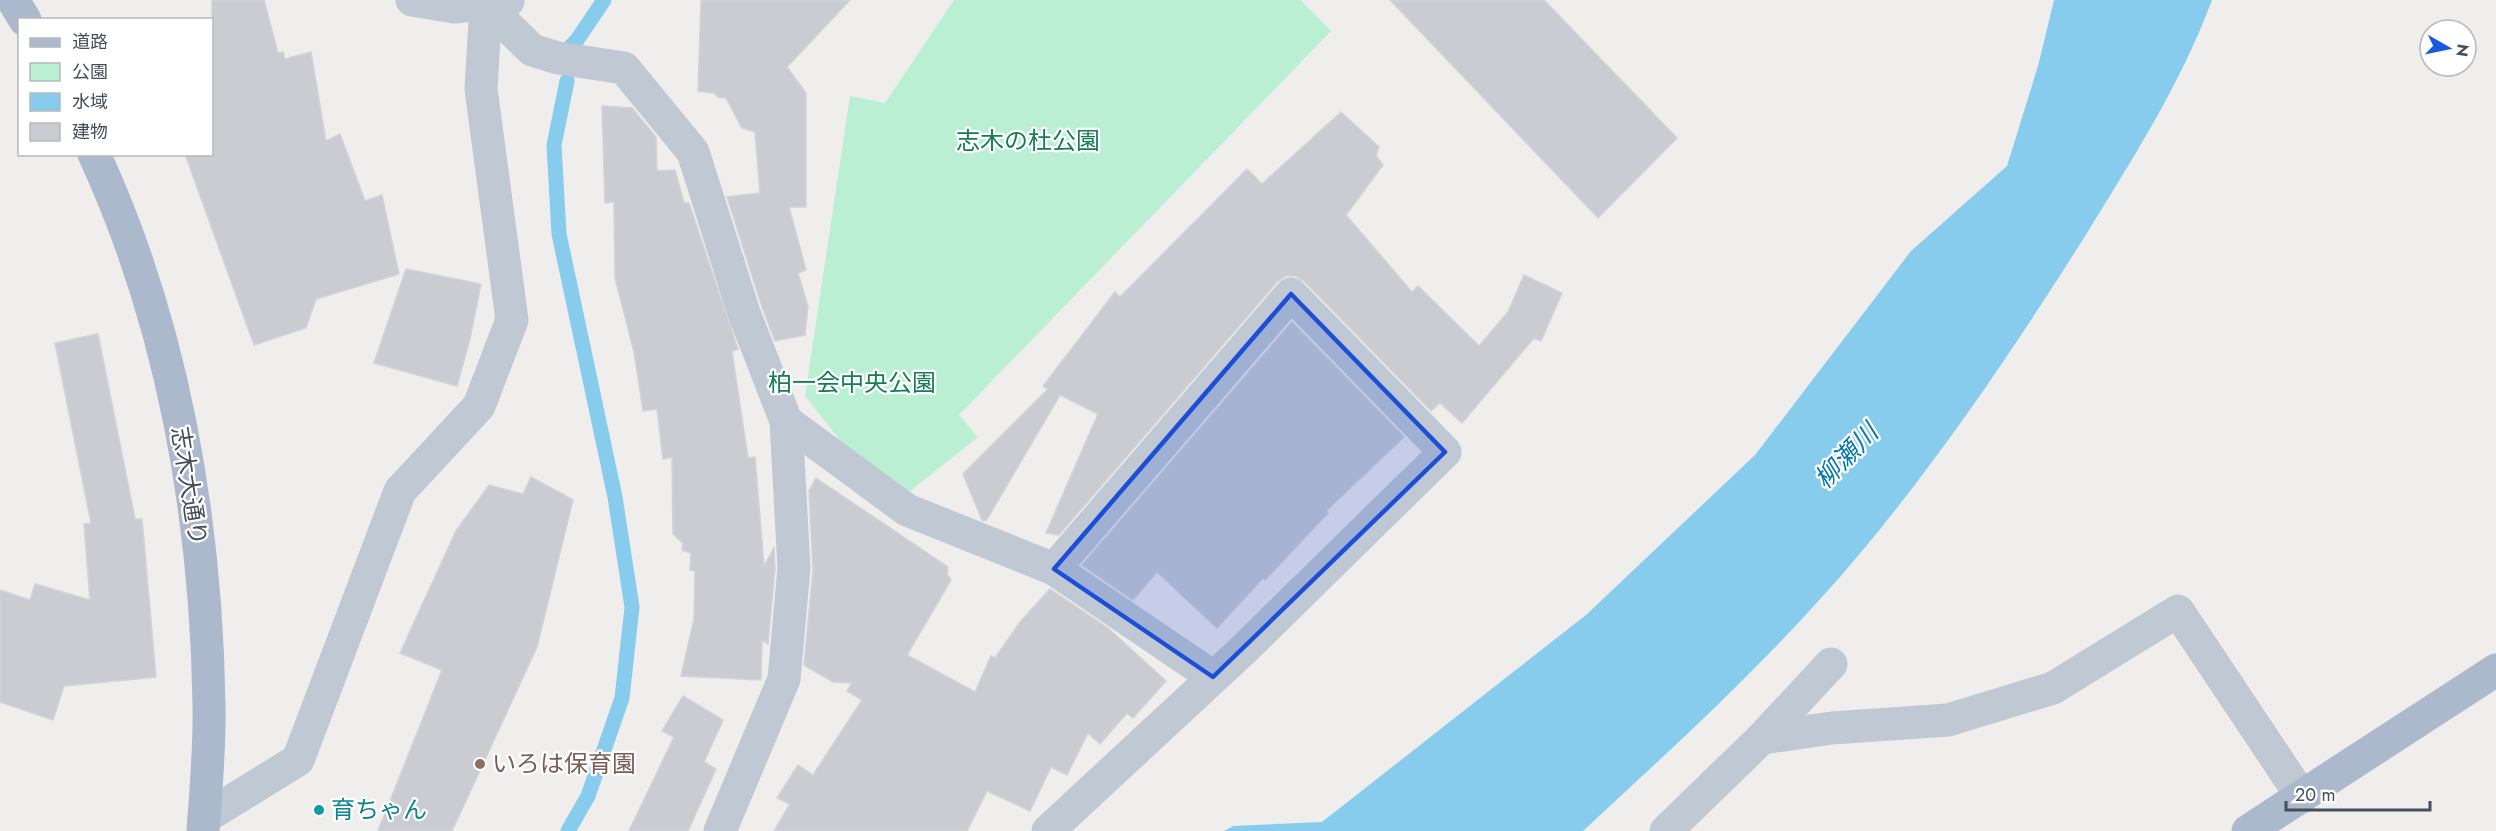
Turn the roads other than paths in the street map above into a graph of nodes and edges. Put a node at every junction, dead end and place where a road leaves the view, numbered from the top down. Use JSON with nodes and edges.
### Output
{"nodes":[{"id":1,"x":13,"y":0,"type":"edge"},
{"id":2,"x":412,"y":0,"type":"edge"},
{"id":3,"x":498,"y":3,"type":"edge"},
{"id":4,"x":24,"y":18,"type":"edge"},
{"id":5,"x":95,"y":156,"type":"edge"},
{"id":6,"x":786,"y":421,"type":"junction"},
{"id":7,"x":1054,"y":569,"type":"junction"},
{"id":8,"x":1831,"y":664,"type":"dead end"},
{"id":9,"x":2496,"y":670,"type":"edge"},
{"id":10,"x":1214,"y":676,"type":"junction"},
{"id":11,"x":1762,"y":738,"type":"junction"},
{"id":12,"x":2302,"y":797,"type":"junction"},
{"id":13,"x":204,"y":824,"type":"edge"},
{"id":14,"x":720,"y":831,"type":"edge"},
{"id":15,"x":1048,"y":831,"type":"edge"},
{"id":16,"x":1666,"y":831,"type":"edge"},
{"id":17,"x":2248,"y":831,"type":"edge"}],
"edges":[{"from":1,"to":4,"type":"main road"},
{"from":2,"to":3,"type":"street"},
{"from":3,"to":6,"type":"street"},
{"from":3,"to":13,"type":"street"},
{"from":5,"to":13,"type":"main road","name":"志木大通り"},
{"from":6,"to":7,"type":"street"},
{"from":6,"to":14,"type":"street"},
{"from":7,"to":10,"type":"street"},
{"from":7,"to":10,"type":"street"},
{"from":8,"to":11,"type":"street"},
{"from":9,"to":12,"type":"main road"},
{"from":10,"to":15,"type":"street"},
{"from":11,"to":12,"type":"street"},
{"from":11,"to":16,"type":"street"},
{"from":12,"to":17,"type":"main road"}]}
